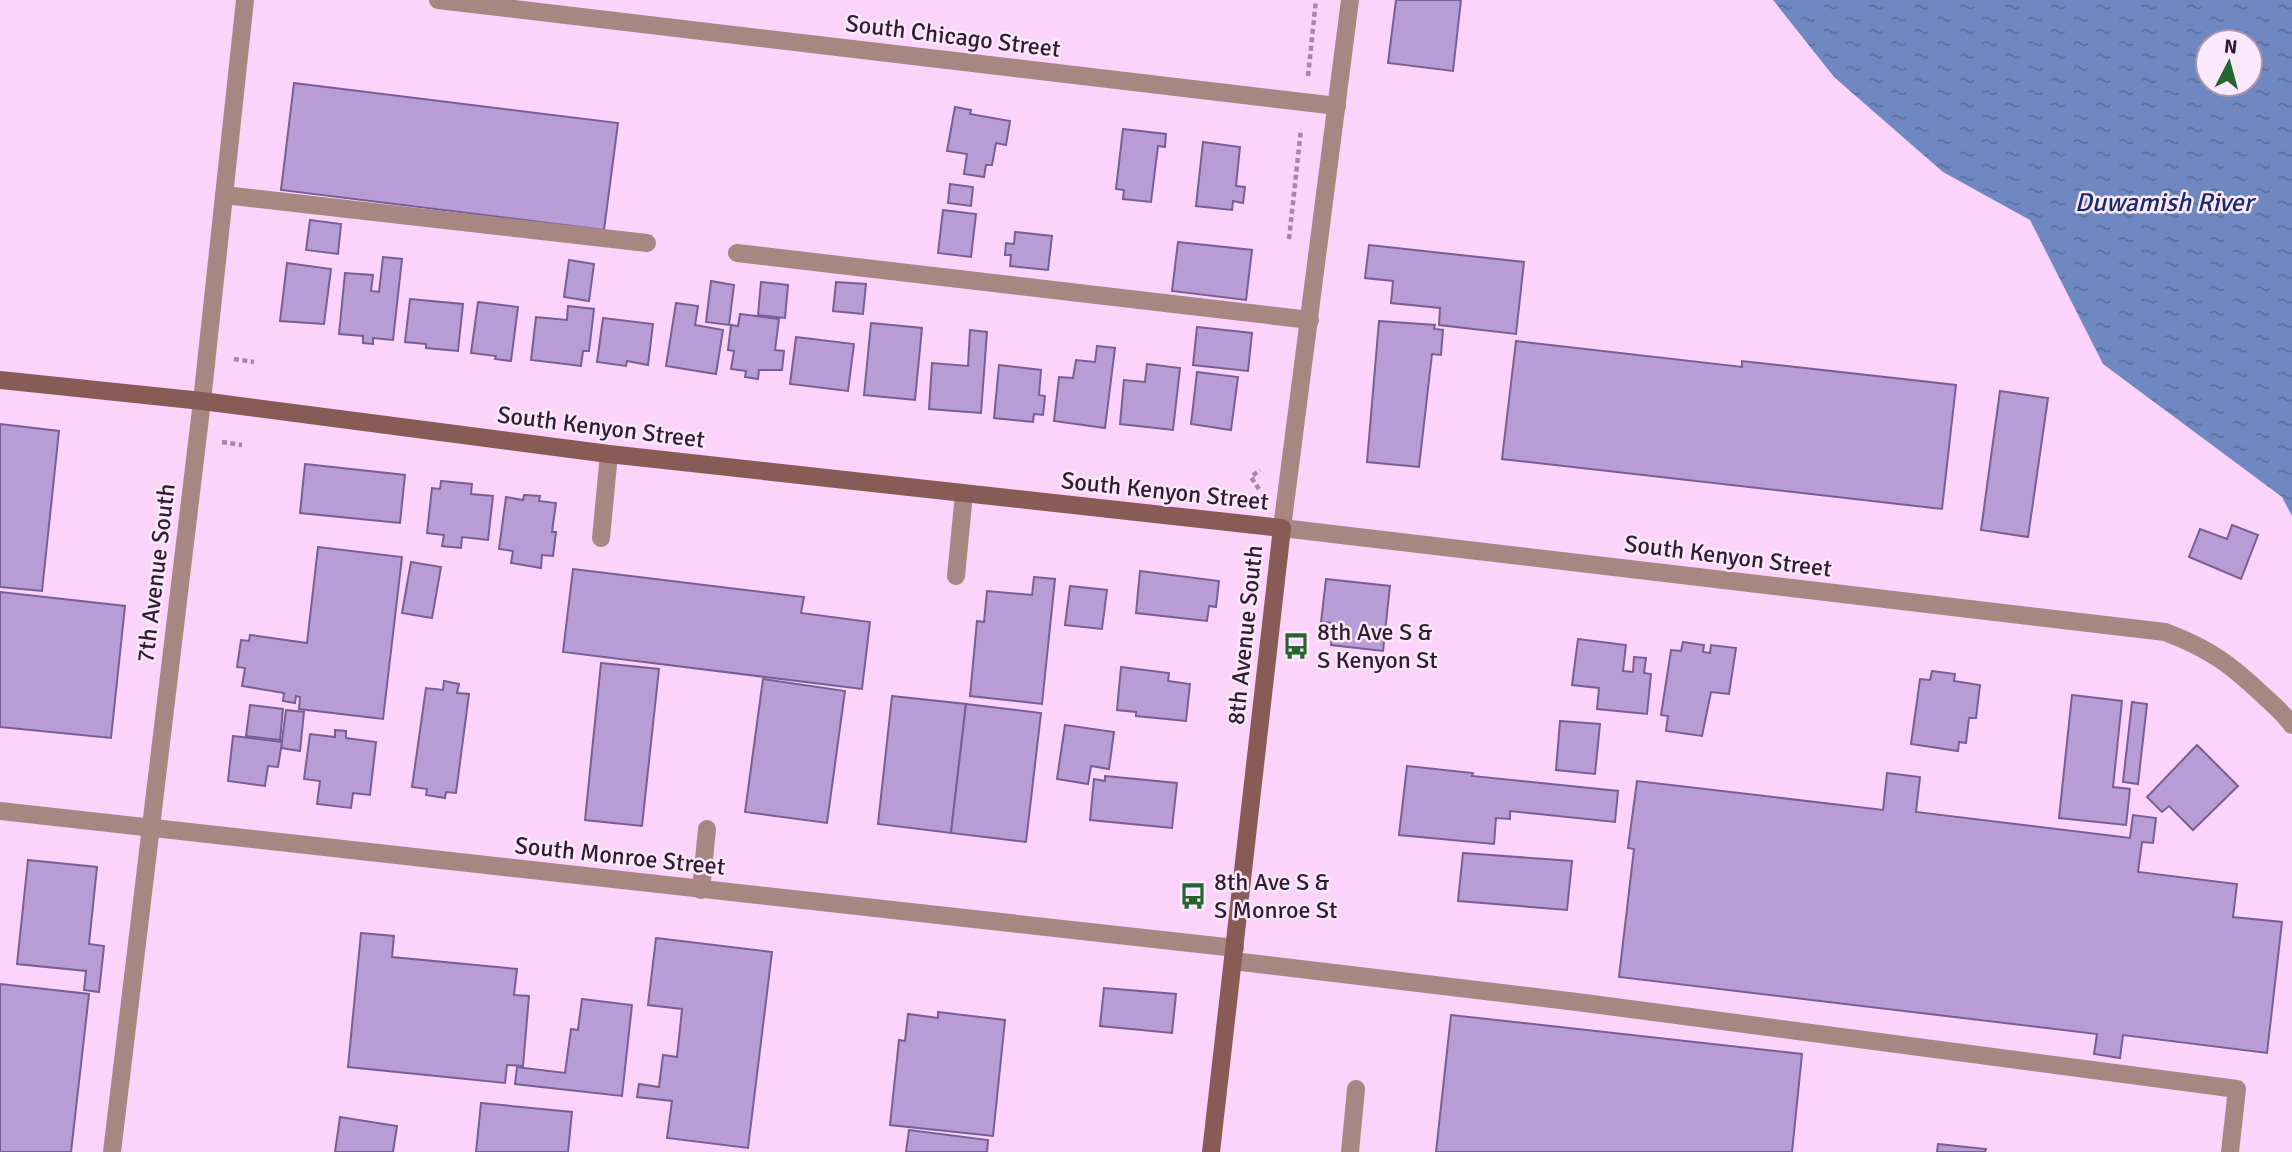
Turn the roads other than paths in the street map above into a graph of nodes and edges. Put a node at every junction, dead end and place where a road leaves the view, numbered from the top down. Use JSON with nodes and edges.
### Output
{"nodes":[{"id":1,"x":245,"y":0,"type":"edge"},
{"id":2,"x":438,"y":0,"type":"edge"},
{"id":3,"x":1350,"y":0,"type":"edge"},
{"id":4,"x":1337,"y":106,"type":"junction"},
{"id":5,"x":224,"y":195,"type":"junction"},
{"id":6,"x":647,"y":243,"type":"dead end"},
{"id":7,"x":737,"y":253,"type":"dead end"},
{"id":8,"x":1310,"y":320,"type":"junction"},
{"id":9,"x":0,"y":380,"type":"edge"},
{"id":10,"x":202,"y":401,"type":"junction"},
{"id":11,"x":609,"y":454,"type":"junction"},
{"id":12,"x":964,"y":494,"type":"junction"},
{"id":13,"x":1282,"y":528,"type":"junction"},
{"id":14,"x":600,"y":538,"type":"dead end"},
{"id":15,"x":956,"y":576,"type":"dead end"},
{"id":16,"x":2292,"y":725,"type":"edge"},
{"id":17,"x":0,"y":811,"type":"edge"},
{"id":18,"x":707,"y":829,"type":"dead end"},
{"id":19,"x":149,"y":830,"type":"junction"},
{"id":20,"x":701,"y":890,"type":"junction"},
{"id":21,"x":1234,"y":954,"type":"junction"},
{"id":22,"x":1356,"y":1089,"type":"dead end"},
{"id":23,"x":112,"y":1152,"type":"edge"},
{"id":24,"x":1211,"y":1152,"type":"edge"},
{"id":25,"x":1350,"y":1152,"type":"edge"},
{"id":26,"x":2230,"y":1152,"type":"edge"}],
"edges":[{"from":1,"to":5,"type":"street","name":"7th Avenue South"},
{"from":2,"to":4,"type":"street","name":"South Chicago Street"},
{"from":3,"to":4,"type":"street","name":"8th Avenue South"},
{"from":4,"to":8,"type":"street","name":"8th Avenue South"},
{"from":5,"to":6,"type":"street"},
{"from":5,"to":10,"type":"street","name":"7th Avenue South"},
{"from":7,"to":8,"type":"street"},
{"from":8,"to":13,"type":"street","name":"8th Avenue South"},
{"from":9,"to":10,"type":"street","name":"South Kenyon Street"},
{"from":10,"to":11,"type":"street","name":"South Kenyon Street"},
{"from":10,"to":19,"type":"street","name":"7th Avenue South"},
{"from":11,"to":12,"type":"street","name":"South Kenyon Street"},
{"from":11,"to":14,"type":"street"},
{"from":12,"to":13,"type":"street","name":"South Kenyon Street"},
{"from":12,"to":15,"type":"street"},
{"from":13,"to":16,"type":"street","name":"South Kenyon Street"},
{"from":13,"to":21,"type":"street","name":"8th Avenue South"},
{"from":17,"to":19,"type":"street","name":"South Monroe Street"},
{"from":18,"to":20,"type":"street"},
{"from":19,"to":20,"type":"street","name":"South Monroe Street"},
{"from":19,"to":23,"type":"street","name":"7th Avenue South"},
{"from":20,"to":21,"type":"street","name":"South Monroe Street"},
{"from":21,"to":24,"type":"street","name":"8th Avenue South"},
{"from":21,"to":26,"type":"street","name":"South Monroe Street"},
{"from":22,"to":25,"type":"street"}]}
